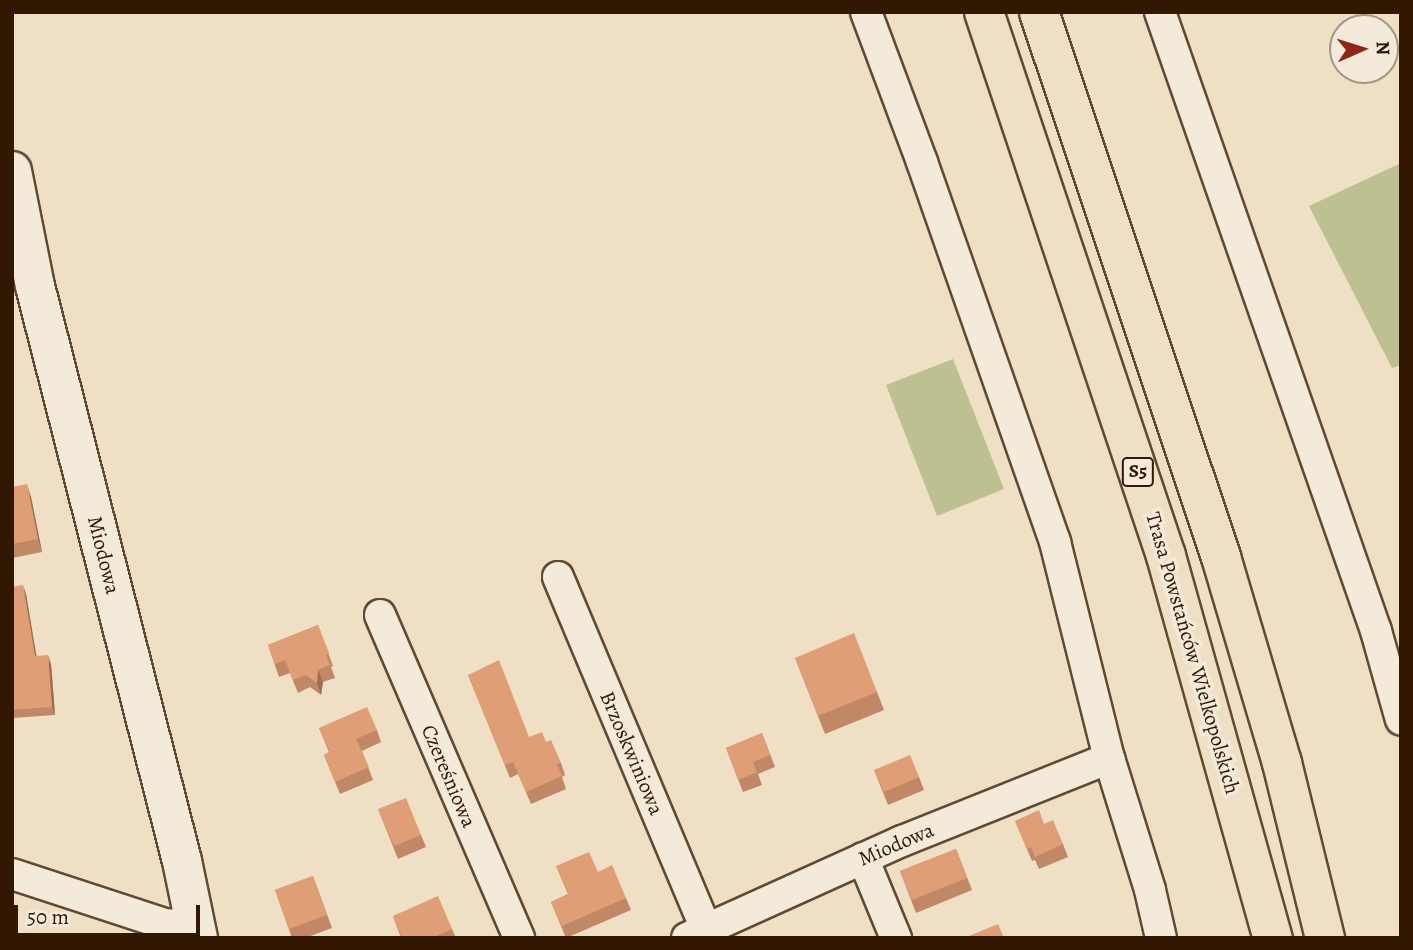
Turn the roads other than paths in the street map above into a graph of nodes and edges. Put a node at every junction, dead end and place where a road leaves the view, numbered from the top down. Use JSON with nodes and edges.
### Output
{"nodes":[{"id":1,"x":866,"y":12,"type":"edge"},
{"id":2,"x":984,"y":12,"type":"edge"},
{"id":3,"x":1039,"y":12,"type":"edge"},
{"id":4,"x":1160,"y":12,"type":"edge"},
{"id":5,"x":12,"y":171,"type":"edge"},
{"id":6,"x":558,"y":577,"type":"dead end"},
{"id":7,"x":380,"y":615,"type":"dead end"},
{"id":8,"x":1388,"y":625,"type":"edge"},
{"id":9,"x":1401,"y":720,"type":"edge"},
{"id":10,"x":1109,"y":758,"type":"junction"},
{"id":11,"x":863,"y":858,"type":"junction"},
{"id":12,"x":12,"y":874,"type":"edge"},
{"id":13,"x":196,"y":930,"type":"edge"},
{"id":14,"x":697,"y":934,"type":"edge"},
{"id":15,"x":519,"y":938,"type":"edge"},
{"id":16,"x":896,"y":938,"type":"edge"},
{"id":17,"x":1161,"y":938,"type":"edge"},
{"id":18,"x":1273,"y":938,"type":"edge"},
{"id":19,"x":1325,"y":938,"type":"edge"}],
"edges":[{"from":1,"to":10,"type":"street"},
{"from":2,"to":18,"type":"highway","name":"Trasa Powstańców Wielkopolskich","number":"S5"},
{"from":3,"to":19,"type":"highway","number":"S5"},
{"from":4,"to":8,"type":"street"},
{"from":5,"to":13,"type":"main road","name":"Miodowa"},
{"from":6,"to":14,"type":"street","name":"Brzoskwiniowa"},
{"from":7,"to":15,"type":"street","name":"Czereśniowa"},
{"from":8,"to":9,"type":"street"},
{"from":10,"to":11,"type":"street","name":"Miodowa"},
{"from":10,"to":17,"type":"street"},
{"from":11,"to":14,"type":"street","name":"Miodowa"},
{"from":11,"to":16,"type":"street"},
{"from":12,"to":13,"type":"street"}]}
